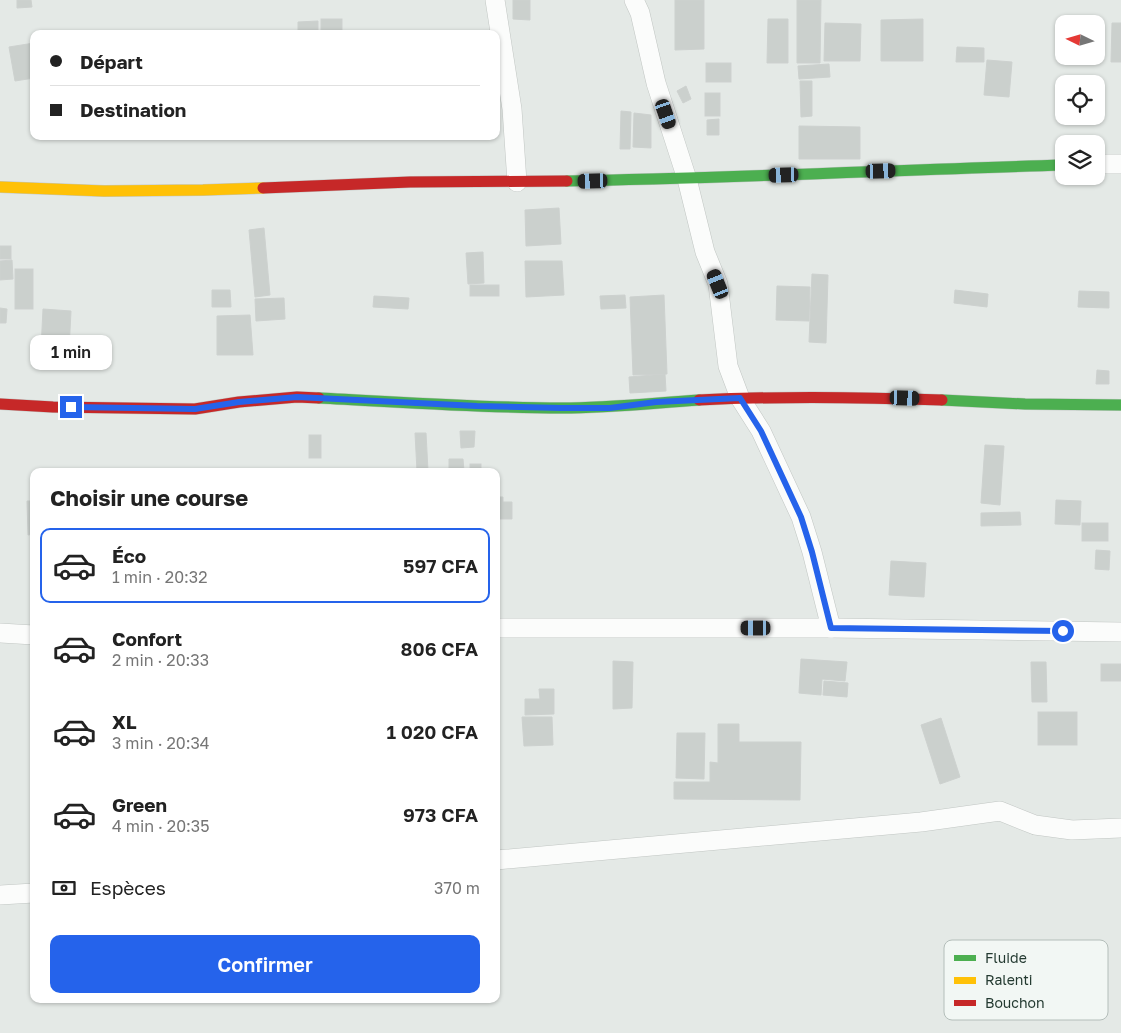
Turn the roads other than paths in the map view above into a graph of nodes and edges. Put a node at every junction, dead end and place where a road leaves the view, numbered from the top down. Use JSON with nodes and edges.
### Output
{"nodes":[{"id":1,"x":495,"y":0,"type":"edge"},
{"id":2,"x":634,"y":0,"type":"edge"},
{"id":3,"x":500,"y":30,"type":"edge"},
{"id":4,"x":500,"y":32,"type":"edge"},
{"id":5,"x":1105,"y":164,"type":"edge"},
{"id":6,"x":1121,"y":164,"type":"edge"},
{"id":7,"x":1055,"y":165,"type":"edge"},
{"id":8,"x":687,"y":178,"type":"junction"},
{"id":9,"x":517,"y":182,"type":"junction"},
{"id":10,"x":0,"y":187,"type":"edge"},
{"id":11,"x":740,"y":398,"type":"junction"},
{"id":12,"x":0,"y":404,"type":"edge"},
{"id":13,"x":1121,"y":405,"type":"edge"},
{"id":14,"x":500,"y":628,"type":"edge"},
{"id":15,"x":831,"y":628,"type":"junction"},
{"id":16,"x":1121,"y":632,"type":"edge"},
{"id":17,"x":0,"y":633,"type":"edge"},
{"id":18,"x":30,"y":635,"type":"edge"},
{"id":19,"x":1121,"y":828,"type":"edge"},
{"id":20,"x":500,"y":860,"type":"edge"},
{"id":21,"x":30,"y":893,"type":"edge"},
{"id":22,"x":0,"y":895,"type":"edge"}],
"edges":[{"from":1,"to":3,"type":"street"},
{"from":2,"to":8,"type":"street"},
{"from":4,"to":9,"type":"street"},
{"from":5,"to":6,"type":"street"},
{"from":7,"to":8,"type":"street"},
{"from":8,"to":9,"type":"street"},
{"from":8,"to":11,"type":"street"},
{"from":9,"to":10,"type":"street"},
{"from":11,"to":12,"type":"street"},
{"from":11,"to":13,"type":"street"},
{"from":11,"to":15,"type":"street"},
{"from":14,"to":15,"type":"street"},
{"from":15,"to":16,"type":"street"},
{"from":17,"to":18,"type":"street"},
{"from":19,"to":20,"type":"street"},
{"from":21,"to":22,"type":"street"}]}
